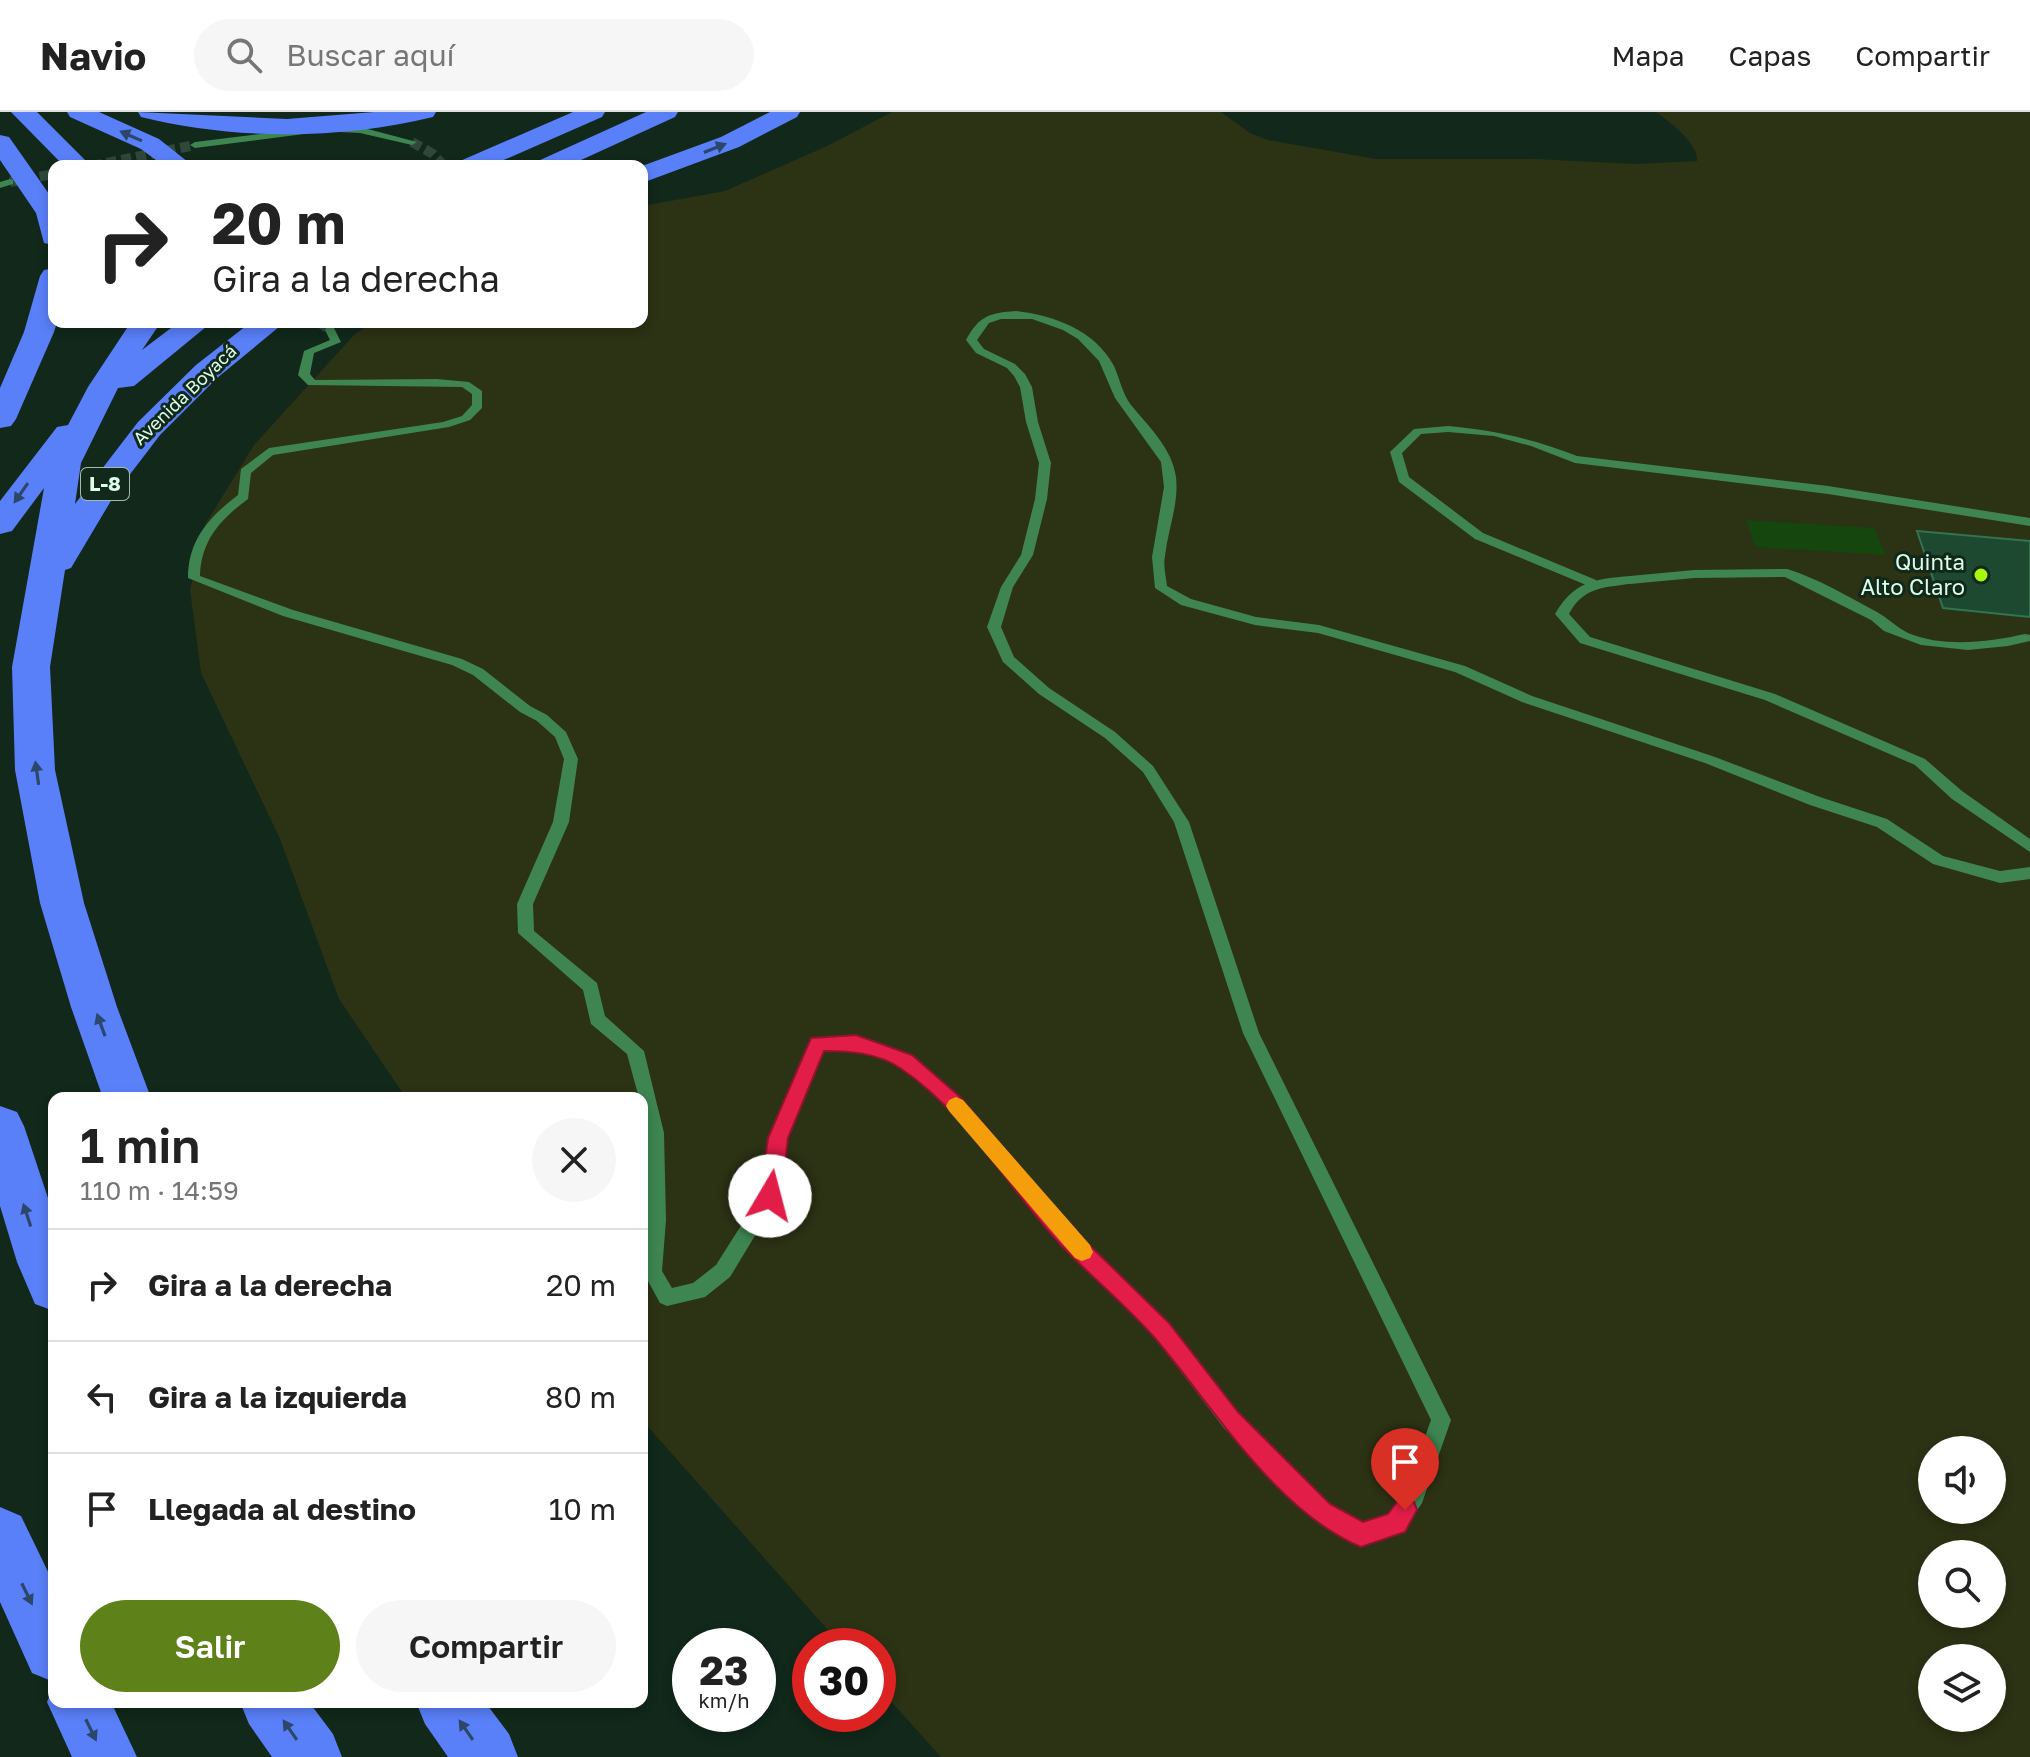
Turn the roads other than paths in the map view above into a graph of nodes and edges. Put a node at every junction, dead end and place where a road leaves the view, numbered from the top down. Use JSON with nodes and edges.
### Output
{"nodes":[{"id":1,"x":23,"y":112,"type":"edge"},
{"id":2,"x":79,"y":112,"type":"edge"},
{"id":3,"x":150,"y":112,"type":"edge"},
{"id":4,"x":424,"y":112,"type":"tunnel mouth"},
{"id":5,"x":593,"y":112,"type":"edge"},
{"id":6,"x":666,"y":112,"type":"edge"},
{"id":7,"x":788,"y":112,"type":"edge"},
{"id":8,"x":0,"y":142,"type":"edge"},
{"id":9,"x":412,"y":142,"type":"tunnel mouth"},
{"id":10,"x":195,"y":145,"type":"tunnel mouth"},
{"id":11,"x":72,"y":160,"type":"edge"},
{"id":12,"x":172,"y":160,"type":"edge"},
{"id":13,"x":482,"y":160,"type":"edge"},
{"id":14,"x":560,"y":160,"type":"edge"},
{"id":15,"x":648,"y":173,"type":"edge"},
{"id":16,"x":48,"y":212,"type":"edge"},
{"id":17,"x":48,"y":307,"type":"edge"},
{"id":18,"x":142,"y":328,"type":"edge"},
{"id":19,"x":190,"y":328,"type":"edge"},
{"id":20,"x":261,"y":328,"type":"edge"},
{"id":21,"x":330,"y":330,"type":"dead end"},
{"id":22,"x":0,"y":419,"type":"edge"},
{"id":23,"x":2030,"y":522,"type":"edge"},
{"id":24,"x":0,"y":524,"type":"edge"},
{"id":25,"x":1591,"y":583,"type":"junction"},
{"id":26,"x":2025,"y":638,"type":"dead end"},
{"id":27,"x":0,"y":690,"type":"edge"},
{"id":28,"x":2030,"y":847,"type":"edge"},
{"id":29,"x":2030,"y":873,"type":"edge"},
{"id":30,"x":125,"y":1092,"type":"edge"},
{"id":31,"x":645,"y":1092,"type":"edge"},
{"id":32,"x":648,"y":1104,"type":"edge"},
{"id":33,"x":0,"y":1126,"type":"edge"},
{"id":34,"x":48,"y":1274,"type":"edge"},
{"id":35,"x":0,"y":1536,"type":"edge"},
{"id":36,"x":48,"y":1638,"type":"edge"},
{"id":37,"x":81,"y":1708,"type":"edge"},
{"id":38,"x":275,"y":1708,"type":"edge"},
{"id":39,"x":451,"y":1708,"type":"edge"},
{"id":40,"x":105,"y":1757,"type":"edge"},
{"id":41,"x":310,"y":1757,"type":"edge"},
{"id":42,"x":486,"y":1757,"type":"edge"}],
"edges":[{"from":1,"to":11,"type":"highway"},
{"from":12,"to":2,"type":"highway","one_way":true},
{"from":3,"to":4,"type":"highway"},
{"from":5,"to":13,"type":"highway"},
{"from":6,"to":14,"type":"highway"},
{"from":15,"to":7,"type":"highway","one_way":true},
{"from":8,"to":16,"type":"highway"},
{"from":9,"to":10,"type":"street"},
{"from":17,"to":22,"type":"highway"},
{"from":30,"to":18,"type":"highway","one_way":true},
{"from":19,"to":24,"type":"highway","number":"L-8","one_way":true},
{"from":20,"to":27,"type":"highway","name":"Avenida Boyacá","number":"L-8"},
{"from":21,"to":31,"type":"street"},
{"from":23,"to":25,"type":"street"},
{"from":25,"to":26,"type":"street"},
{"from":25,"to":28,"type":"street"},
{"from":29,"to":32,"type":"street"},
{"from":34,"to":33,"type":"highway","one_way":true},
{"from":35,"to":36,"type":"highway","one_way":true},
{"from":37,"to":40,"type":"highway","one_way":true},
{"from":41,"to":38,"type":"highway","one_way":true},
{"from":42,"to":39,"type":"highway","one_way":true}]}
